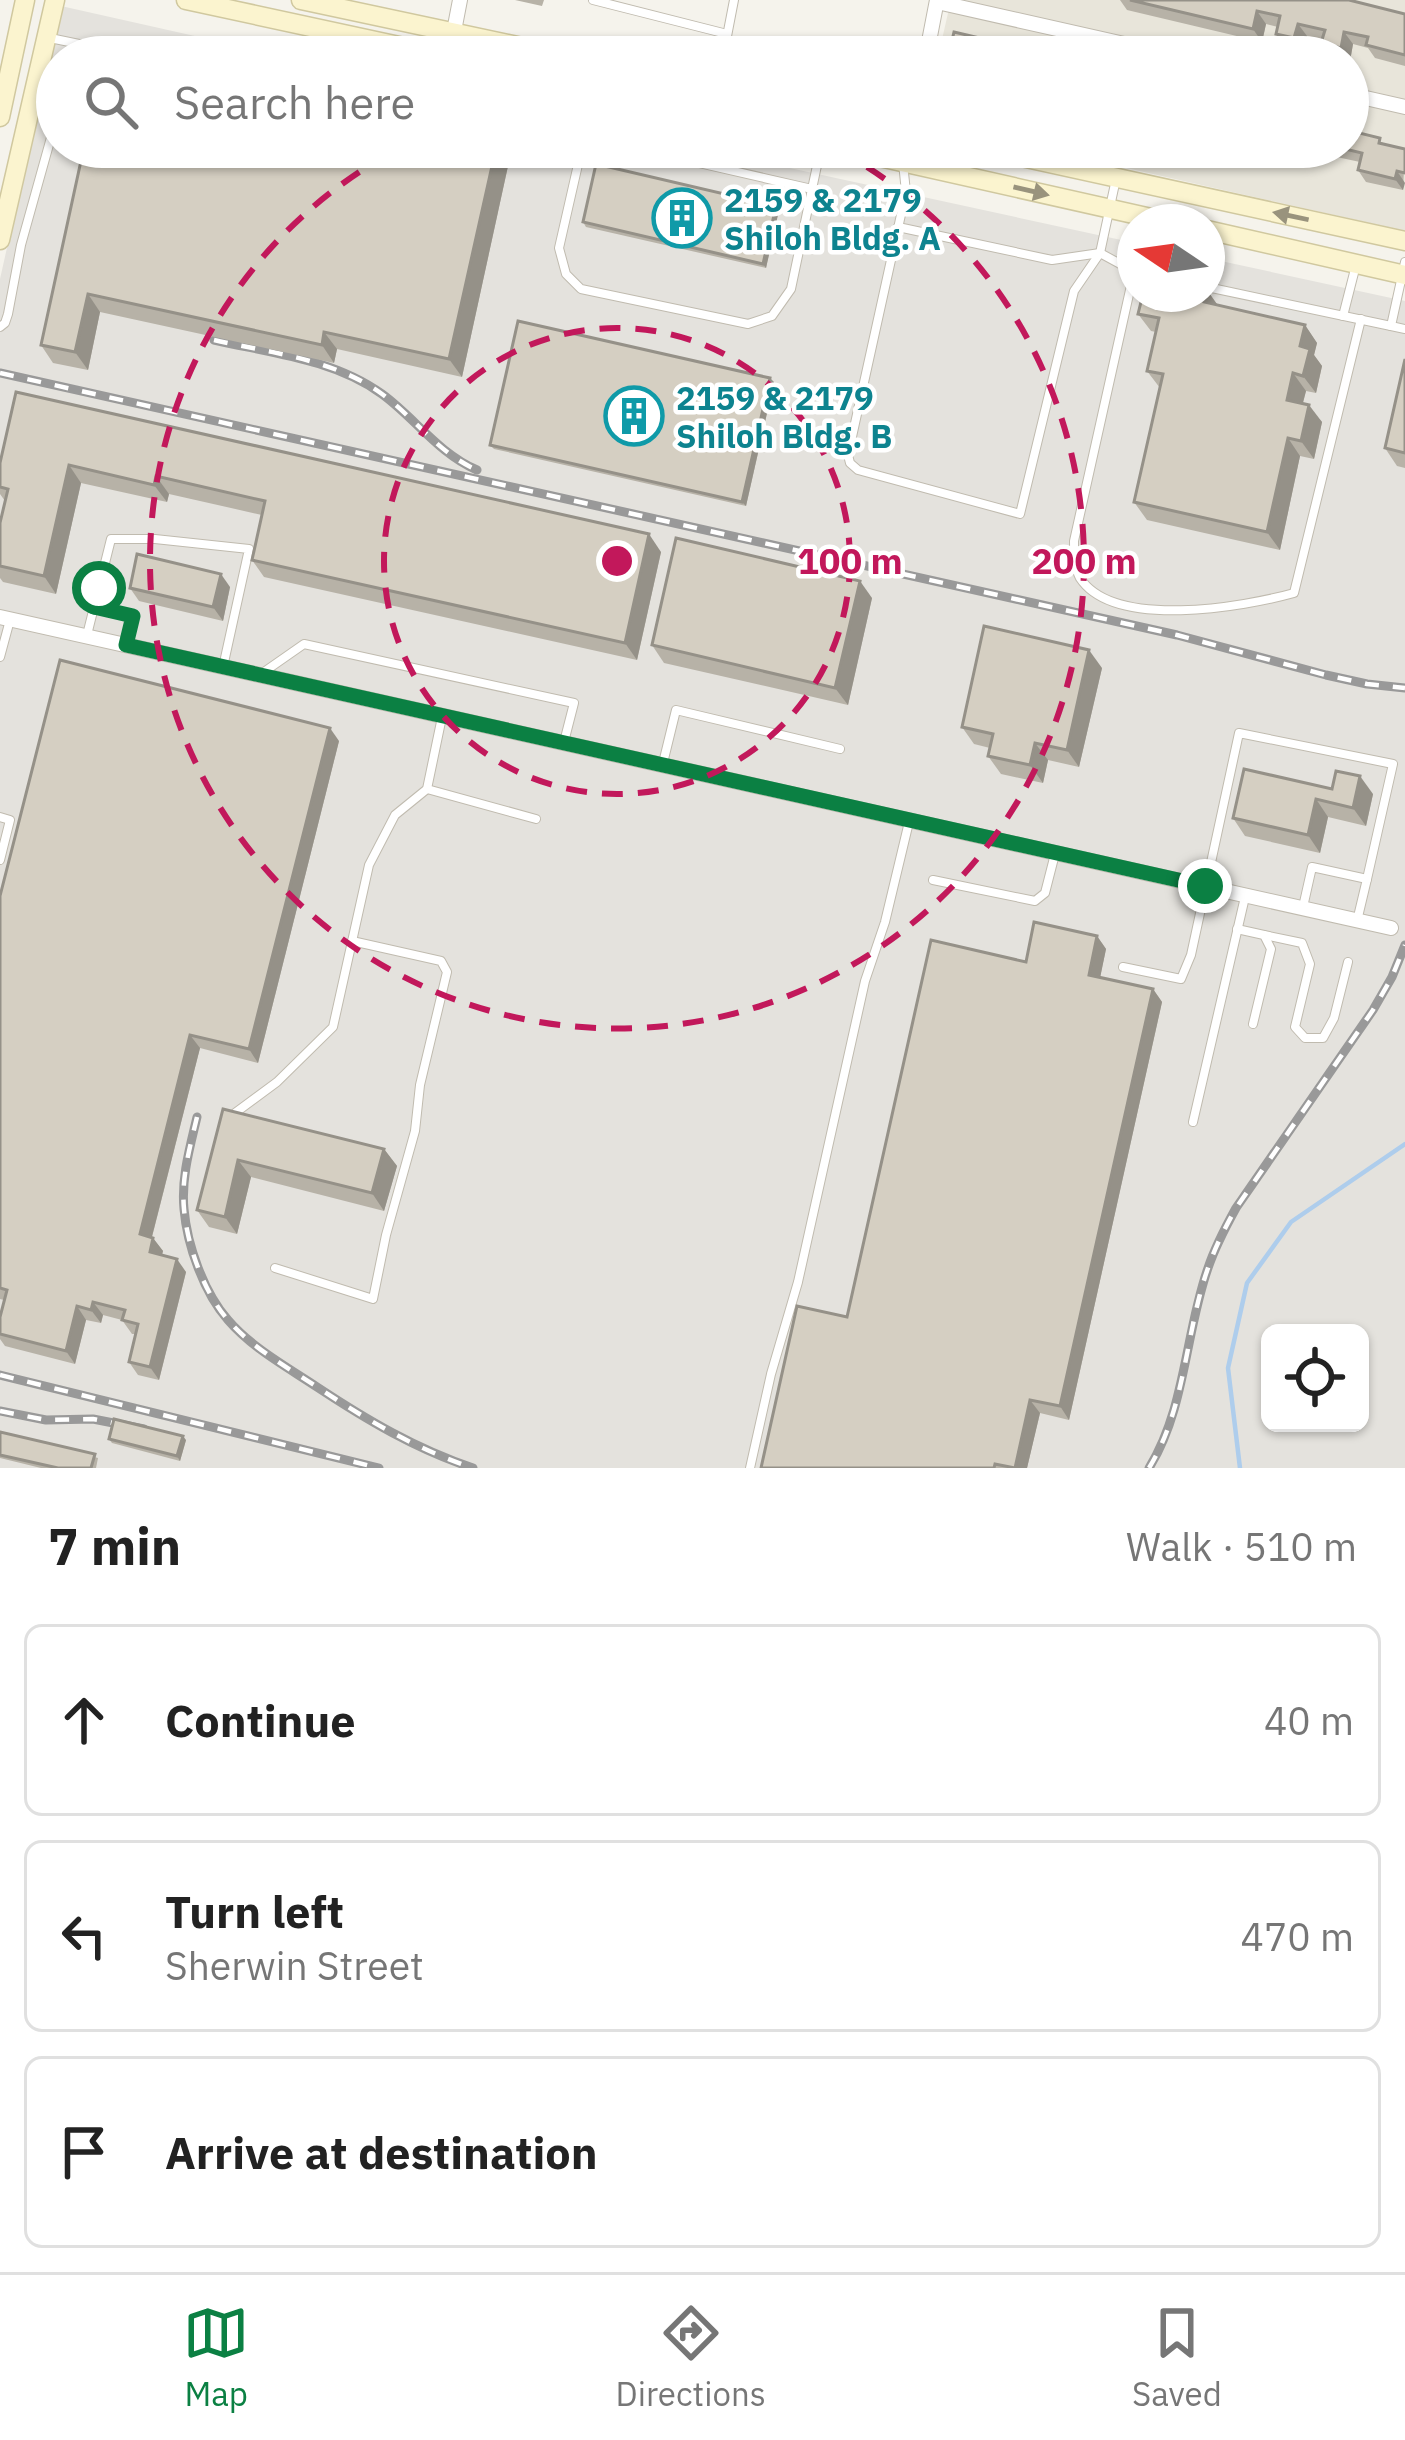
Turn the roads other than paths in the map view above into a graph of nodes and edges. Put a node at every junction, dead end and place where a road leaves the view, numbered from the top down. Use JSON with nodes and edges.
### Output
{"nodes":[{"id":1,"x":25,"y":0,"type":"edge"},
{"id":2,"x":55,"y":0,"type":"edge"},
{"id":3,"x":186,"y":0,"type":"edge"},
{"id":4,"x":301,"y":0,"type":"edge"},
{"id":5,"x":460,"y":0,"type":"edge"},
{"id":6,"x":593,"y":0,"type":"edge"},
{"id":7,"x":734,"y":0,"type":"edge"},
{"id":8,"x":934,"y":1,"type":"edge"},
{"id":9,"x":362,"y":7,"type":"edge"},
{"id":10,"x":453,"y":32,"type":"junction"},
{"id":11,"x":727,"y":34,"type":"joint"},
{"id":12,"x":46,"y":36,"type":"edge"},
{"id":13,"x":352,"y":36,"type":"edge"},
{"id":14,"x":452,"y":36,"type":"edge"},
{"id":15,"x":472,"y":36,"type":"edge"},
{"id":16,"x":929,"y":36,"type":"edge"},
{"id":17,"x":1089,"y":36,"type":"edge"},
{"id":18,"x":36,"y":76,"type":"edge"},
{"id":19,"x":1369,"y":99,"type":"edge"},
{"id":20,"x":1405,"y":107,"type":"edge"},
{"id":21,"x":0,"y":116,"type":"edge"},
{"id":22,"x":42,"y":168,"type":"edge"},
{"id":23,"x":577,"y":168,"type":"edge"},
{"id":24,"x":720,"y":168,"type":"edge"},
{"id":25,"x":816,"y":168,"type":"edge"},
{"id":26,"x":905,"y":168,"type":"edge"},
{"id":27,"x":954,"y":168,"type":"edge"},
{"id":28,"x":1071,"y":168,"type":"edge"},
{"id":29,"x":1116,"y":178,"type":"junction"},
{"id":30,"x":812,"y":189,"type":"junction"},
{"id":31,"x":5,"y":195,"type":"edge"},
{"id":32,"x":1110,"y":209,"type":"junction"},
{"id":33,"x":1117,"y":211,"type":"edge"},
{"id":34,"x":898,"y":227,"type":"junction"},
{"id":35,"x":1225,"y":234,"type":"edge"},
{"id":36,"x":0,"y":240,"type":"edge"},
{"id":37,"x":1405,"y":241,"type":"edge"},
{"id":38,"x":21,"y":245,"type":"junction"},
{"id":39,"x":1100,"y":253,"type":"junction"},
{"id":40,"x":1117,"y":262,"type":"edge"},
{"id":41,"x":1356,"y":264,"type":"junction"},
{"id":42,"x":1404,"y":270,"type":"edge"},
{"id":43,"x":1225,"y":291,"type":"edge"},
{"id":44,"x":1126,"y":312,"type":"edge"},
{"id":45,"x":1343,"y":316,"type":"junction"},
{"id":46,"x":1361,"y":320,"type":"junction"},
{"id":47,"x":1391,"y":326,"type":"junction"},
{"id":48,"x":0,"y":327,"type":"edge"},
{"id":49,"x":1405,"y":329,"type":"edge"},
{"id":50,"x":94,"y":607,"type":"junction"},
{"id":51,"x":5,"y":618,"type":"edge"},
{"id":52,"x":87,"y":636,"type":"junction"},
{"id":53,"x":126,"y":645,"type":"junction"},
{"id":54,"x":0,"y":656,"type":"edge"},
{"id":55,"x":223,"y":667,"type":"junction"},
{"id":56,"x":260,"y":675,"type":"junction"},
{"id":57,"x":442,"y":716,"type":"junction"},
{"id":58,"x":563,"y":743,"type":"junction"},
{"id":59,"x":840,"y":749,"type":"dead end"},
{"id":60,"x":662,"y":765,"type":"junction"},
{"id":61,"x":427,"y":788,"type":"junction"},
{"id":62,"x":0,"y":817,"type":"edge"},
{"id":63,"x":536,"y":819,"type":"dead end"},
{"id":64,"x":909,"y":820,"type":"junction"},
{"id":65,"x":1055,"y":853,"type":"junction"},
{"id":66,"x":0,"y":860,"type":"edge"},
{"id":67,"x":1367,"y":879,"type":"junction"},
{"id":68,"x":933,"y":880,"type":"dead end"},
{"id":69,"x":1205,"y":886,"type":"junction"},
{"id":70,"x":1245,"y":896,"type":"junction"},
{"id":71,"x":1303,"y":908,"type":"junction"},
{"id":72,"x":1357,"y":921,"type":"junction"},
{"id":73,"x":1391,"y":928,"type":"dead end"},
{"id":74,"x":1237,"y":929,"type":"junction"},
{"id":75,"x":1264,"y":935,"type":"junction"},
{"id":76,"x":352,"y":940,"type":"junction"},
{"id":77,"x":1348,"y":962,"type":"dead end"},
{"id":78,"x":1123,"y":967,"type":"dead end"},
{"id":79,"x":1253,"y":1024,"type":"dead end"},
{"id":80,"x":236,"y":1113,"type":"edge"},
{"id":81,"x":1192,"y":1122,"type":"dead end"},
{"id":82,"x":275,"y":1268,"type":"dead end"},
{"id":83,"x":750,"y":1468,"type":"edge"}],
"edges":[{"from":1,"to":21,"type":"main road"},
{"from":2,"to":12,"type":"main road"},
{"from":3,"to":13,"type":"main road"},
{"from":4,"to":9,"type":"main road"},
{"from":5,"to":10,"type":"street"},
{"from":6,"to":11,"type":"lane"},
{"from":7,"to":11,"type":"lane"},
{"from":8,"to":16,"type":"street"},
{"from":8,"to":17,"type":"street"},
{"from":9,"to":10,"type":"main road"},
{"from":10,"to":14,"type":"street"},
{"from":10,"to":15,"type":"main road"},
{"from":18,"to":31,"type":"main road"},
{"from":19,"to":20,"type":"street"},
{"from":22,"to":38,"type":"lane"},
{"from":23,"to":30,"type":"lane"},
{"from":24,"to":30,"type":"lane"},
{"from":25,"to":30,"type":"lane"},
{"from":26,"to":34,"type":"lane"},
{"from":27,"to":32,"type":"main road","one_way":true},
{"from":28,"to":29,"type":"main road"},
{"from":29,"to":32,"type":"lane"},
{"from":37,"to":29,"type":"main road","one_way":true},
{"from":31,"to":36,"type":"main road"},
{"from":32,"to":33,"type":"main road"},
{"from":32,"to":39,"type":"lane"},
{"from":34,"to":39,"type":"lane"},
{"from":34,"to":39,"type":"lane"},
{"from":35,"to":41,"type":"main road"},
{"from":36,"to":38,"type":"lane"},
{"from":38,"to":48,"type":"lane"},
{"from":39,"to":40,"type":"lane"},
{"from":41,"to":42,"type":"main road"},
{"from":41,"to":45,"type":"lane"},
{"from":42,"to":47,"type":"lane"},
{"from":43,"to":45,"type":"lane"},
{"from":44,"to":46,"type":"lane"},
{"from":45,"to":46,"type":"lane"},
{"from":46,"to":47,"type":"lane"},
{"from":47,"to":49,"type":"lane"},
{"from":50,"to":52,"type":"lane"},
{"from":50,"to":53,"type":"lane"},
{"from":50,"to":55,"type":"lane"},
{"from":51,"to":52,"type":"street"},
{"from":51,"to":54,"type":"lane"},
{"from":52,"to":53,"type":"street"},
{"from":53,"to":55,"type":"street"},
{"from":55,"to":56,"type":"street"},
{"from":56,"to":57,"type":"street"},
{"from":56,"to":58,"type":"lane"},
{"from":57,"to":58,"type":"street"},
{"from":57,"to":61,"type":"lane"},
{"from":58,"to":60,"type":"street"},
{"from":59,"to":60,"type":"lane"},
{"from":60,"to":64,"type":"street"},
{"from":61,"to":63,"type":"lane"},
{"from":61,"to":76,"type":"lane"},
{"from":62,"to":66,"type":"lane"},
{"from":64,"to":65,"type":"street"},
{"from":64,"to":83,"type":"lane"},
{"from":65,"to":68,"type":"lane"},
{"from":65,"to":69,"type":"street"},
{"from":67,"to":69,"type":"lane"},
{"from":67,"to":71,"type":"lane"},
{"from":67,"to":72,"type":"lane"},
{"from":69,"to":70,"type":"street"},
{"from":69,"to":78,"type":"lane"},
{"from":70,"to":71,"type":"street"},
{"from":70,"to":74,"type":"lane"},
{"from":71,"to":72,"type":"street"},
{"from":72,"to":73,"type":"street"},
{"from":74,"to":75,"type":"lane"},
{"from":74,"to":81,"type":"lane"},
{"from":75,"to":77,"type":"lane"},
{"from":75,"to":79,"type":"lane"},
{"from":76,"to":80,"type":"lane"},
{"from":76,"to":82,"type":"lane"}]}
